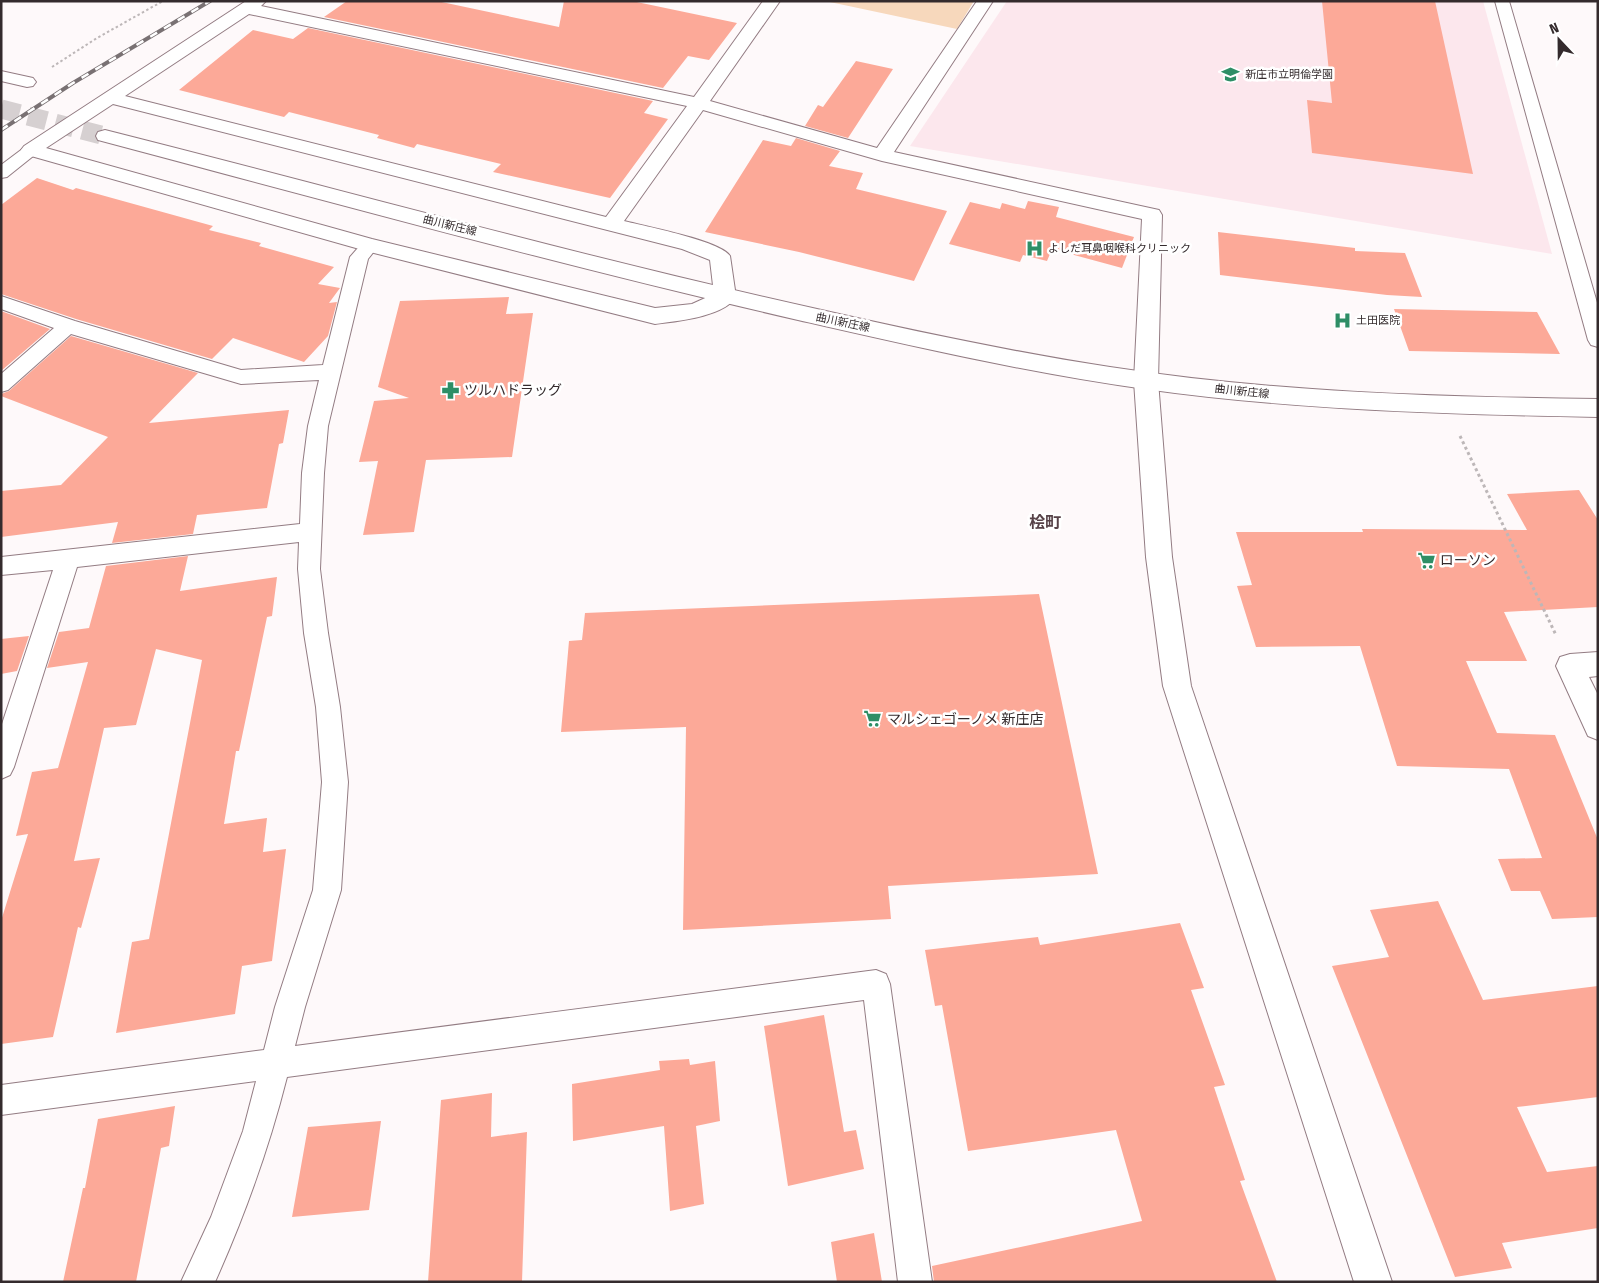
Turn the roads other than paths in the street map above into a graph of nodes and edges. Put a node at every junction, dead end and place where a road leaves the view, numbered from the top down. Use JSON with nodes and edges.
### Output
{"nodes":[{"id":1,"x":772,"y":1,"type":"edge"},
{"id":2,"x":986,"y":1,"type":"edge"},
{"id":3,"x":1502,"y":1,"type":"edge"},
{"id":4,"x":252,"y":5,"type":"edge"},
{"id":5,"x":312,"y":5,"type":"dead end"},
{"id":6,"x":292,"y":18,"type":"junction"},
{"id":7,"x":1,"y":76,"type":"edge"},
{"id":8,"x":27,"y":82,"type":"road end"},
{"id":9,"x":111,"y":98,"type":"junction"},
{"id":10,"x":698,"y":103,"type":"junction"},
{"id":11,"x":105,"y":136,"type":"tunnel mouth"},
{"id":12,"x":31,"y":150,"type":"junction"},
{"id":13,"x":882,"y":154,"type":"junction"},
{"id":14,"x":1,"y":172,"type":"edge"},
{"id":15,"x":610,"y":225,"type":"junction"},
{"id":16,"x":370,"y":245,"type":"junction"},
{"id":17,"x":725,"y":297,"type":"junction"},
{"id":18,"x":1,"y":302,"type":"edge"},
{"id":19,"x":68,"y":326,"type":"junction"},
{"id":20,"x":1598,"y":340,"type":"edge"},
{"id":21,"x":332,"y":372,"type":"junction"},
{"id":22,"x":1146,"y":381,"type":"junction"},
{"id":23,"x":1,"y":385,"type":"edge"},
{"id":24,"x":1598,"y":408,"type":"edge"},
{"id":25,"x":310,"y":532,"type":"junction"},
{"id":26,"x":68,"y":559,"type":"junction"},
{"id":27,"x":1,"y":566,"type":"edge"},
{"id":28,"x":1598,"y":664,"type":"edge"},
{"id":29,"x":1598,"y":727,"type":"edge"},
{"id":30,"x":1,"y":767,"type":"edge"},
{"id":31,"x":275,"y":1064,"type":"junction"},
{"id":32,"x":1,"y":1100,"type":"edge"},
{"id":33,"x":198,"y":1282,"type":"edge"},
{"id":34,"x":915,"y":1282,"type":"edge"},
{"id":35,"x":1373,"y":1282,"type":"edge"}],
"edges":[{"from":1,"to":10,"type":"street"},
{"from":2,"to":13,"type":"street"},
{"from":3,"to":20,"type":"lane"},
{"from":4,"to":6,"type":"street"},
{"from":4,"to":9,"type":"street"},
{"from":5,"to":6,"type":"street"},
{"from":6,"to":10,"type":"street"},
{"from":7,"to":8,"type":"street"},
{"from":9,"to":12,"type":"street"},
{"from":9,"to":15,"type":"street"},
{"from":10,"to":13,"type":"street"},
{"from":10,"to":15,"type":"street"},
{"from":11,"to":17,"type":"street","name":"曲川新庄線"},
{"from":12,"to":14,"type":"lane"},
{"from":12,"to":16,"type":"street"},
{"from":13,"to":22,"type":"street"},
{"from":15,"to":17,"type":"street"},
{"from":16,"to":17,"type":"street"},
{"from":16,"to":21,"type":"lane"},
{"from":17,"to":22,"type":"street","name":"曲川新庄線"},
{"from":18,"to":19,"type":"lane"},
{"from":19,"to":21,"type":"lane"},
{"from":19,"to":23,"type":"lane"},
{"from":21,"to":25,"type":"lane"},
{"from":22,"to":24,"type":"street","name":"曲川新庄線"},
{"from":22,"to":35,"type":"street"},
{"from":25,"to":26,"type":"lane"},
{"from":25,"to":31,"type":"lane"},
{"from":26,"to":27,"type":"lane"},
{"from":26,"to":30,"type":"lane"},
{"from":28,"to":29,"type":"street"},
{"from":31,"to":32,"type":"lane"},
{"from":31,"to":33,"type":"lane"},
{"from":31,"to":34,"type":"lane"}]}
